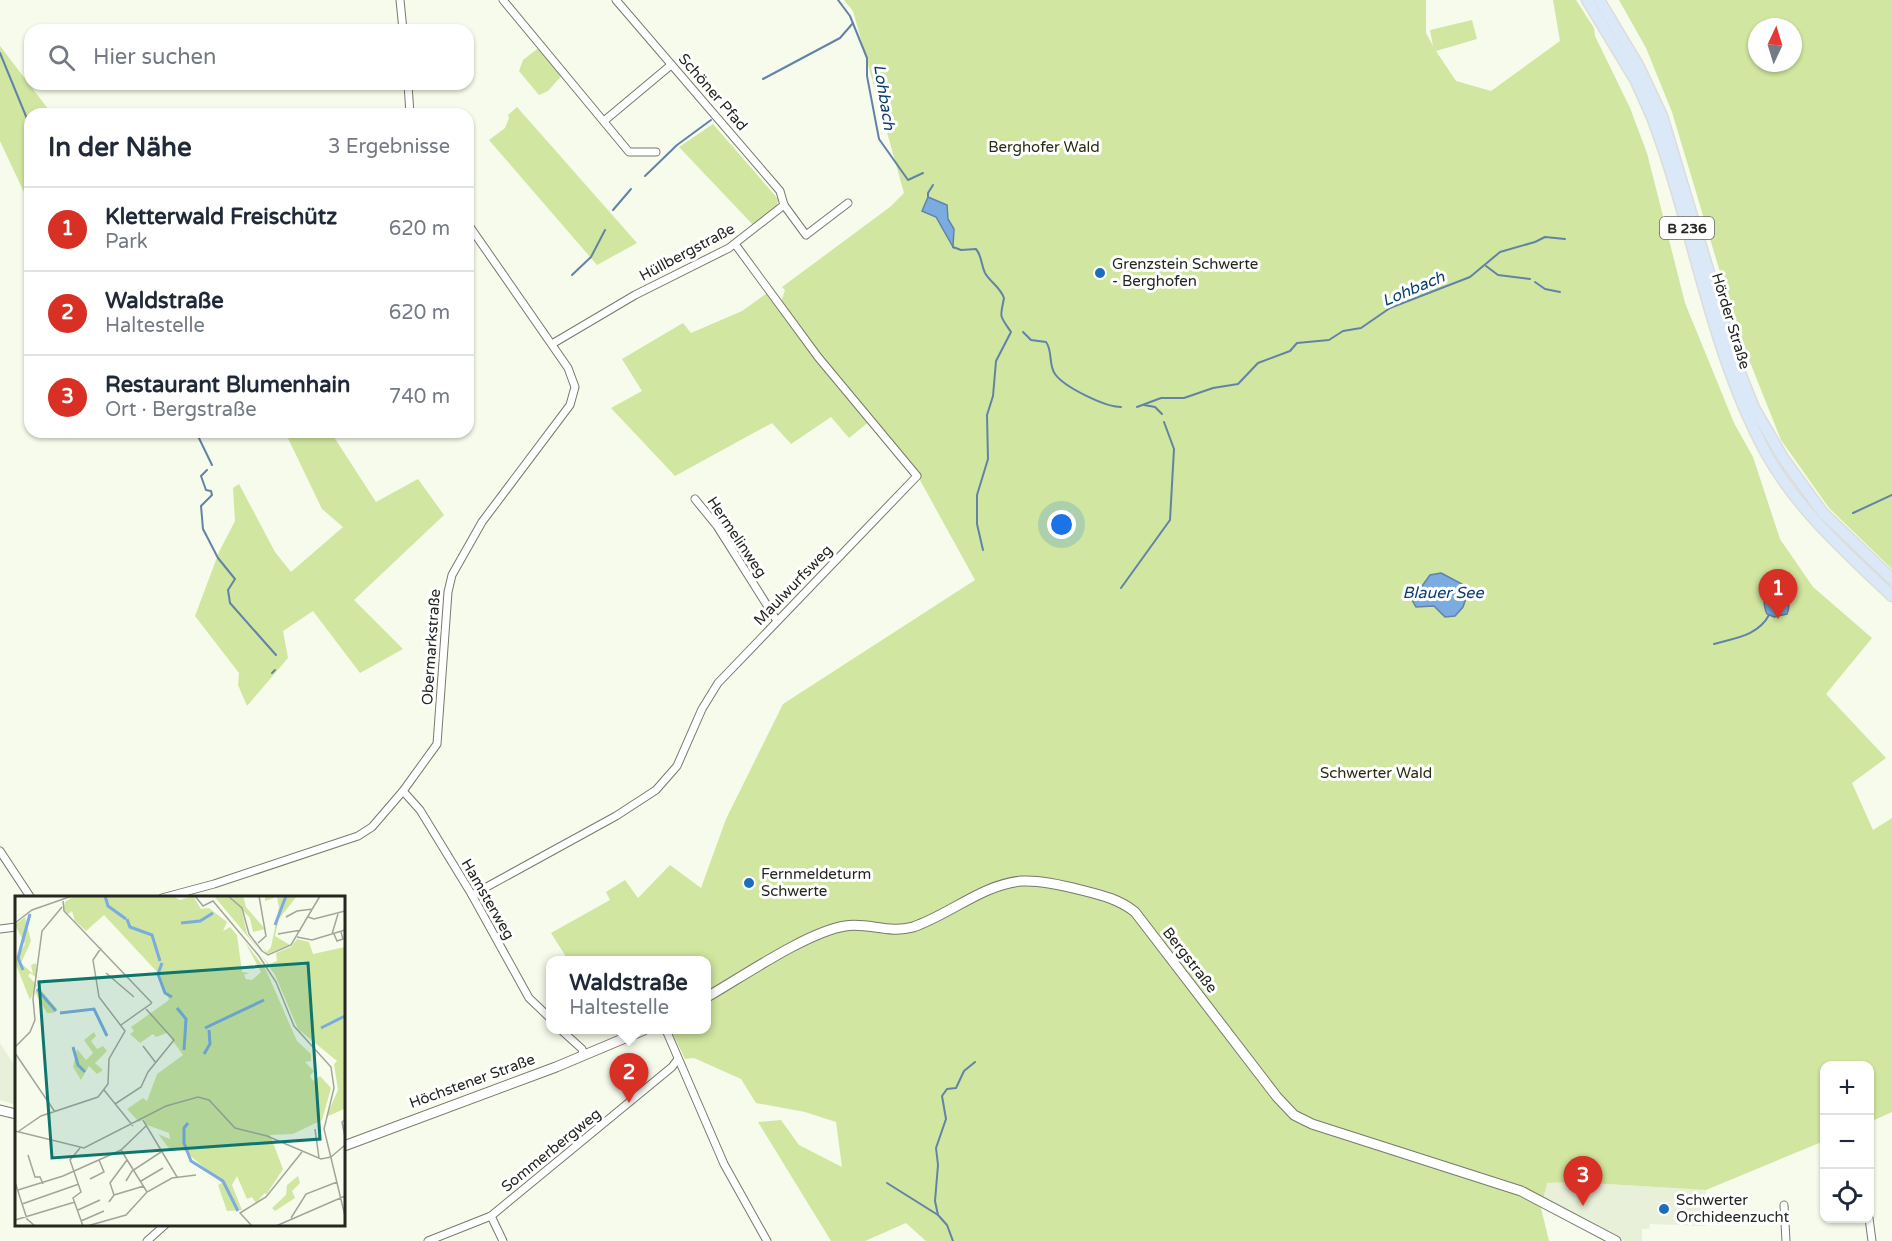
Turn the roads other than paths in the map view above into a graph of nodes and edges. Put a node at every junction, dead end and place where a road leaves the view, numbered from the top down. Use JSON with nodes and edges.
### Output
{"nodes":[{"id":1,"x":400,"y":0,"type":"edge"},
{"id":2,"x":504,"y":0,"type":"edge"},
{"id":3,"x":616,"y":0,"type":"edge"},
{"id":4,"x":1587,"y":0,"type":"edge"},
{"id":5,"x":1599,"y":0,"type":"edge"},
{"id":6,"x":1604,"y":18,"type":"junction"},
{"id":7,"x":402,"y":24,"type":"edge"},
{"id":8,"x":671,"y":64,"type":"junction"},
{"id":9,"x":408,"y":90,"type":"edge"},
{"id":10,"x":410,"y":108,"type":"edge"},
{"id":11,"x":604,"y":121,"type":"junction"},
{"id":12,"x":656,"y":152,"type":"dead end"},
{"id":13,"x":848,"y":203,"type":"dead end"},
{"id":14,"x":784,"y":205,"type":"junction"},
{"id":15,"x":474,"y":233,"type":"edge"},
{"id":16,"x":735,"y":244,"type":"junction"},
{"id":17,"x":552,"y":344,"type":"junction"},
{"id":18,"x":695,"y":499,"type":"dead end"},
{"id":19,"x":1892,"y":579,"type":"edge"},
{"id":20,"x":1892,"y":596,"type":"edge"},
{"id":21,"x":777,"y":621,"type":"junction"},
{"id":22,"x":403,"y":791,"type":"junction"},
{"id":23,"x":0,"y":851,"type":"edge"},
{"id":24,"x":472,"y":895,"type":"junction"},
{"id":25,"x":30,"y":896,"type":"edge"},
{"id":26,"x":166,"y":896,"type":"edge"},
{"id":27,"x":15,"y":927,"type":"edge"},
{"id":28,"x":0,"y":929,"type":"edge"},
{"id":29,"x":711,"y":996,"type":"edge"},
{"id":30,"x":546,"y":1014,"type":"edge"},
{"id":31,"x":566,"y":1034,"type":"edge"},
{"id":32,"x":633,"y":1034,"type":"edge"},
{"id":33,"x":668,"y":1034,"type":"edge"},
{"id":34,"x":584,"y":1056,"type":"junction"},
{"id":35,"x":678,"y":1059,"type":"junction"},
{"id":36,"x":0,"y":1110,"type":"edge"},
{"id":37,"x":15,"y":1114,"type":"edge"},
{"id":38,"x":345,"y":1146,"type":"edge"},
{"id":39,"x":1784,"y":1205,"type":"dead end"},
{"id":40,"x":490,"y":1216,"type":"junction"},
{"id":41,"x":1870,"y":1223,"type":"edge"},
{"id":42,"x":164,"y":1226,"type":"edge"},
{"id":43,"x":147,"y":1241,"type":"edge"},
{"id":44,"x":428,"y":1241,"type":"edge"},
{"id":45,"x":503,"y":1241,"type":"edge"},
{"id":46,"x":766,"y":1241,"type":"edge"},
{"id":47,"x":1616,"y":1241,"type":"edge"},
{"id":48,"x":1786,"y":1241,"type":"edge"},
{"id":49,"x":1872,"y":1241,"type":"edge"}],
"edges":[{"from":1,"to":7,"type":"street"},
{"from":2,"to":11,"type":"street"},
{"from":3,"to":8,"type":"street","name":"Schöner Pfad"},
{"from":4,"to":6,"type":"main road","number":"B 236"},
{"from":5,"to":6,"type":"main road","number":"B 236"},
{"from":6,"to":19,"type":"main road","name":"Hörder Straße","number":"B 236"},
{"from":6,"to":20,"type":"main road","name":"Hörder Straße","number":"B 236"},
{"from":8,"to":11,"type":"street"},
{"from":8,"to":14,"type":"street","name":"Schöner Pfad"},
{"from":9,"to":10,"type":"street"},
{"from":11,"to":12,"type":"street"},
{"from":13,"to":14,"type":"street"},
{"from":14,"to":16,"type":"street","name":"Hüllbergstraße"},
{"from":15,"to":17,"type":"street","name":"Obermarkstraße"},
{"from":16,"to":17,"type":"street","name":"Hüllbergstraße"},
{"from":16,"to":21,"type":"street","name":"Maulwurfsweg"},
{"from":17,"to":22,"type":"street","name":"Obermarkstraße"},
{"from":18,"to":21,"type":"street","name":"Hermelinweg"},
{"from":21,"to":24,"type":"street","name":"Maulwurfsweg"},
{"from":22,"to":24,"type":"street","name":"Hamsterweg"},
{"from":22,"to":26,"type":"street","name":"Obermarkstraße"},
{"from":23,"to":25,"type":"street"},
{"from":24,"to":30,"type":"street","name":"Hamsterweg"},
{"from":27,"to":28,"type":"street"},
{"from":29,"to":47,"type":"main road","name":"Bergstraße"},
{"from":31,"to":34,"type":"street"},
{"from":32,"to":34,"type":"main road","name":"Höchstener Straße"},
{"from":33,"to":35,"type":"street"},
{"from":34,"to":38,"type":"main road","name":"Höchstener Straße"},
{"from":35,"to":40,"type":"street","name":"Sommerbergweg"},
{"from":35,"to":46,"type":"street"},
{"from":36,"to":37,"type":"main road"},
{"from":39,"to":48,"type":"street"},
{"from":40,"to":44,"type":"street","name":"Sommerbergweg"},
{"from":40,"to":45,"type":"street"},
{"from":41,"to":49,"type":"street"},
{"from":42,"to":43,"type":"street"}]}
